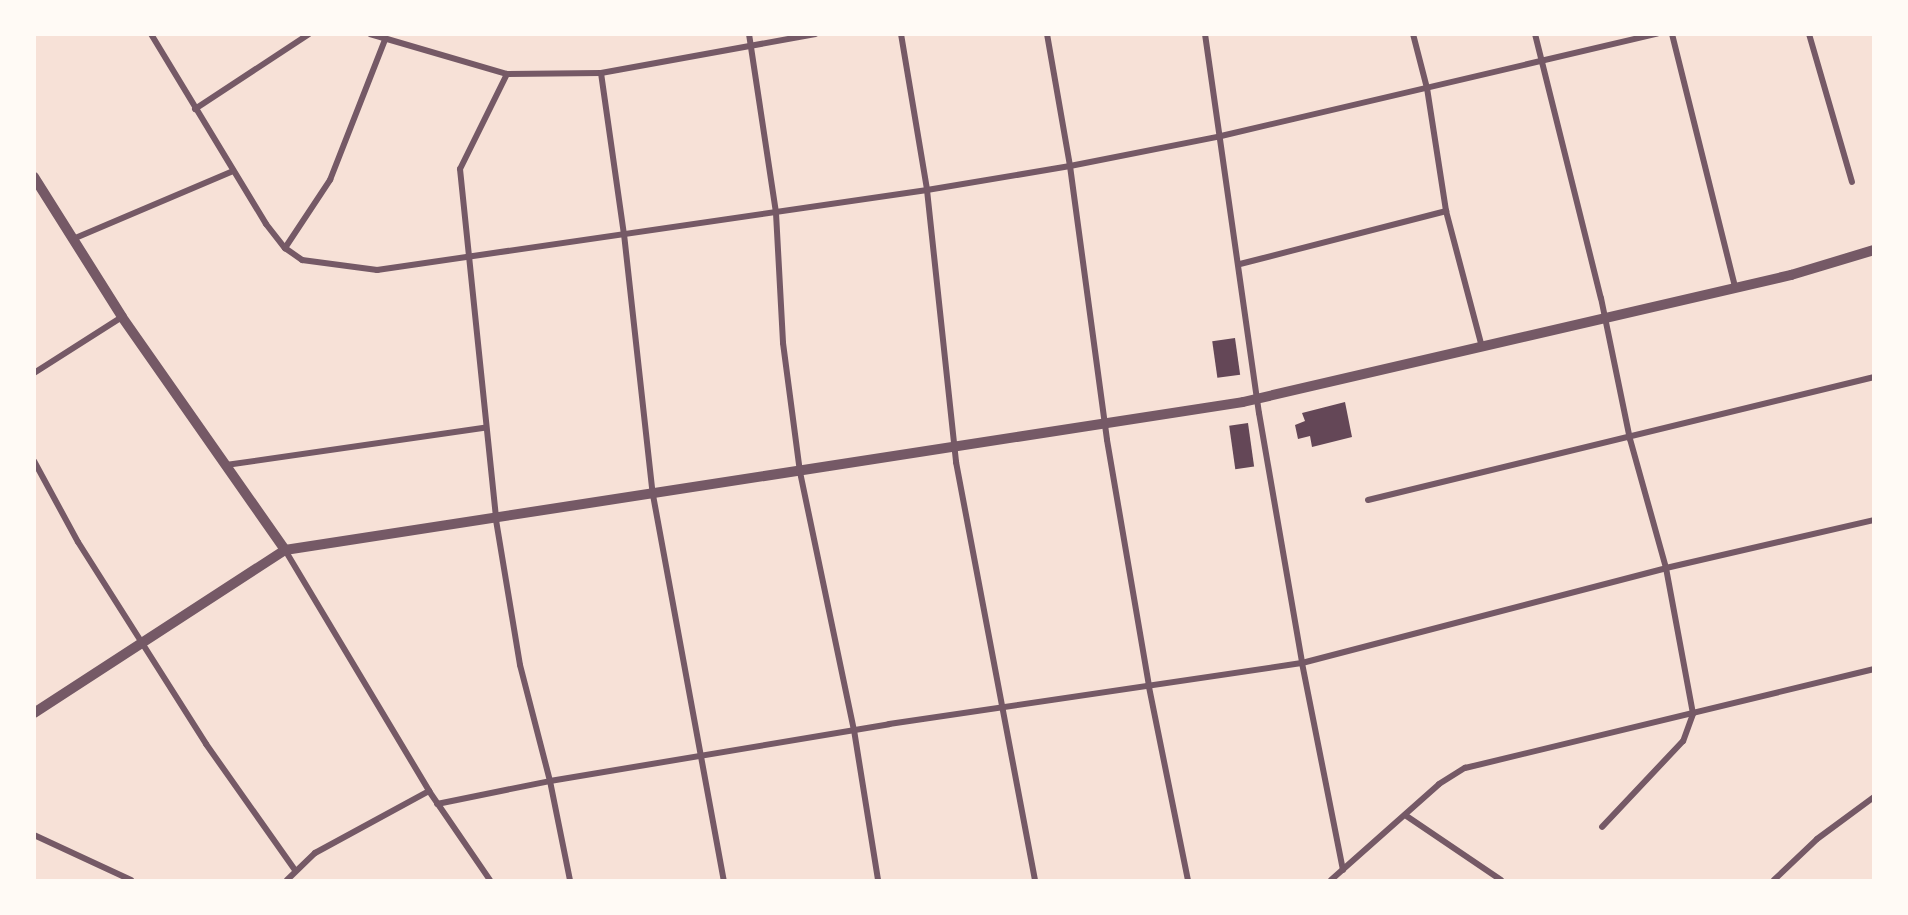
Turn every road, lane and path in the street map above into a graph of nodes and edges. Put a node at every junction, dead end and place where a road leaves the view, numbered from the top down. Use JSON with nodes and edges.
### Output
{"nodes":[{"id":1,"x":151,"y":34,"type":"edge"},
{"id":2,"x":309,"y":34,"type":"edge"},
{"id":3,"x":370,"y":34,"type":"edge"},
{"id":4,"x":749,"y":34,"type":"edge"},
{"id":5,"x":815,"y":34,"type":"edge"},
{"id":6,"x":901,"y":34,"type":"edge"},
{"id":7,"x":1047,"y":34,"type":"edge"},
{"id":8,"x":1205,"y":34,"type":"edge"},
{"id":9,"x":1413,"y":34,"type":"edge"},
{"id":10,"x":1535,"y":34,"type":"edge"},
{"id":11,"x":1658,"y":34,"type":"edge"},
{"id":12,"x":1672,"y":34,"type":"edge"},
{"id":13,"x":1809,"y":34,"type":"edge"},
{"id":14,"x":386,"y":40,"type":"junction"},
{"id":15,"x":751,"y":47,"type":"junction"},
{"id":16,"x":1541,"y":64,"type":"junction"},
{"id":17,"x":601,"y":73,"type":"junction"},
{"id":18,"x":507,"y":74,"type":"junction"},
{"id":19,"x":1427,"y":88,"type":"junction"},
{"id":20,"x":195,"y":109,"type":"junction"},
{"id":21,"x":1221,"y":136,"type":"junction"},
{"id":22,"x":1070,"y":166,"type":"junction"},
{"id":23,"x":233,"y":171,"type":"junction"},
{"id":24,"x":34,"y":177,"type":"edge"},
{"id":25,"x":1852,"y":182,"type":"dead end"},
{"id":26,"x":927,"y":190,"type":"junction"},
{"id":27,"x":1446,"y":211,"type":"junction"},
{"id":28,"x":776,"y":213,"type":"junction"},
{"id":29,"x":624,"y":234,"type":"junction"},
{"id":30,"x":73,"y":239,"type":"junction"},
{"id":31,"x":285,"y":248,"type":"junction"},
{"id":32,"x":1874,"y":250,"type":"edge"},
{"id":33,"x":471,"y":256,"type":"junction"},
{"id":34,"x":1240,"y":264,"type":"junction"},
{"id":35,"x":1735,"y":288,"type":"junction"},
{"id":36,"x":1605,"y":315,"type":"junction"},
{"id":37,"x":122,"y":317,"type":"junction"},
{"id":38,"x":1483,"y":347,"type":"junction"},
{"id":39,"x":34,"y":373,"type":"edge"},
{"id":40,"x":1874,"y":377,"type":"edge"},
{"id":41,"x":1258,"y":399,"type":"junction"},
{"id":42,"x":1106,"y":425,"type":"junction"},
{"id":43,"x":484,"y":428,"type":"junction"},
{"id":44,"x":1630,"y":439,"type":"junction"},
{"id":45,"x":956,"y":446,"type":"junction"},
{"id":46,"x":34,"y":461,"type":"edge"},
{"id":47,"x":226,"y":465,"type":"junction"},
{"id":48,"x":801,"y":472,"type":"junction"},
{"id":49,"x":653,"y":495,"type":"junction"},
{"id":50,"x":1368,"y":500,"type":"dead end"},
{"id":51,"x":496,"y":520,"type":"junction"},
{"id":52,"x":1874,"y":520,"type":"edge"},
{"id":53,"x":285,"y":550,"type":"junction"},
{"id":54,"x":1666,"y":568,"type":"junction"},
{"id":55,"x":142,"y":643,"type":"junction"},
{"id":56,"x":1302,"y":663,"type":"junction"},
{"id":57,"x":1874,"y":669,"type":"edge"},
{"id":58,"x":1149,"y":687,"type":"junction"},
{"id":59,"x":1003,"y":707,"type":"junction"},
{"id":60,"x":34,"y":713,"type":"edge"},
{"id":61,"x":1694,"y":714,"type":"junction"},
{"id":62,"x":854,"y":730,"type":"junction"},
{"id":63,"x":703,"y":758,"type":"junction"},
{"id":64,"x":550,"y":781,"type":"junction"},
{"id":65,"x":429,"y":791,"type":"junction"},
{"id":66,"x":1874,"y":796,"type":"edge"},
{"id":67,"x":437,"y":804,"type":"junction"},
{"id":68,"x":1405,"y":815,"type":"junction"},
{"id":69,"x":1602,"y":827,"type":"dead end"},
{"id":70,"x":34,"y":835,"type":"edge"},
{"id":71,"x":295,"y":870,"type":"junction"},
{"id":72,"x":1343,"y":870,"type":"junction"},
{"id":73,"x":131,"y":880,"type":"edge"},
{"id":74,"x":287,"y":880,"type":"edge"},
{"id":75,"x":490,"y":880,"type":"edge"},
{"id":76,"x":570,"y":880,"type":"edge"},
{"id":77,"x":724,"y":880,"type":"edge"},
{"id":78,"x":878,"y":880,"type":"edge"},
{"id":79,"x":1035,"y":880,"type":"edge"},
{"id":80,"x":1188,"y":880,"type":"edge"},
{"id":81,"x":1331,"y":880,"type":"edge"},
{"id":82,"x":1501,"y":880,"type":"edge"},
{"id":83,"x":1774,"y":880,"type":"edge"}],
"edges":[{"from":1,"to":20,"type":"street"},
{"from":2,"to":20,"type":"street"},
{"from":3,"to":14,"type":"street"},
{"from":4,"to":15,"type":"street"},
{"from":5,"to":15,"type":"street"},
{"from":6,"to":26,"type":"street"},
{"from":7,"to":22,"type":"street"},
{"from":8,"to":21,"type":"street"},
{"from":9,"to":19,"type":"street"},
{"from":10,"to":16,"type":"street"},
{"from":11,"to":16,"type":"street"},
{"from":12,"to":35,"type":"street"},
{"from":13,"to":25,"type":"street"},
{"from":14,"to":18,"type":"street"},
{"from":14,"to":31,"type":"street"},
{"from":15,"to":17,"type":"street"},
{"from":15,"to":28,"type":"street"},
{"from":16,"to":19,"type":"street"},
{"from":16,"to":36,"type":"street"},
{"from":17,"to":18,"type":"street"},
{"from":17,"to":29,"type":"street"},
{"from":18,"to":33,"type":"street"},
{"from":19,"to":21,"type":"street"},
{"from":19,"to":27,"type":"street"},
{"from":20,"to":23,"type":"street"},
{"from":21,"to":22,"type":"street"},
{"from":21,"to":34,"type":"street"},
{"from":22,"to":26,"type":"street"},
{"from":22,"to":42,"type":"street"},
{"from":23,"to":30,"type":"street"},
{"from":23,"to":31,"type":"street"},
{"from":24,"to":30,"type":"street"},
{"from":26,"to":28,"type":"street"},
{"from":26,"to":45,"type":"street"},
{"from":27,"to":34,"type":"street"},
{"from":27,"to":38,"type":"street"},
{"from":28,"to":29,"type":"street"},
{"from":28,"to":48,"type":"street"},
{"from":29,"to":33,"type":"street"},
{"from":29,"to":49,"type":"street"},
{"from":30,"to":37,"type":"street"},
{"from":31,"to":33,"type":"street"},
{"from":32,"to":35,"type":"street"},
{"from":33,"to":43,"type":"street"},
{"from":34,"to":41,"type":"street"},
{"from":35,"to":36,"type":"street"},
{"from":36,"to":38,"type":"street"},
{"from":36,"to":44,"type":"street"},
{"from":37,"to":39,"type":"street"},
{"from":37,"to":47,"type":"street"},
{"from":38,"to":41,"type":"street"},
{"from":40,"to":44,"type":"street"},
{"from":41,"to":42,"type":"street"},
{"from":41,"to":56,"type":"street"},
{"from":42,"to":45,"type":"street"},
{"from":42,"to":58,"type":"street"},
{"from":43,"to":47,"type":"street"},
{"from":43,"to":51,"type":"street"},
{"from":44,"to":50,"type":"street"},
{"from":44,"to":54,"type":"street"},
{"from":45,"to":48,"type":"street"},
{"from":45,"to":59,"type":"street"},
{"from":46,"to":55,"type":"street"},
{"from":47,"to":53,"type":"street"},
{"from":48,"to":49,"type":"street"},
{"from":48,"to":62,"type":"street"},
{"from":49,"to":51,"type":"street"},
{"from":49,"to":63,"type":"street"},
{"from":51,"to":53,"type":"street"},
{"from":51,"to":64,"type":"street"},
{"from":52,"to":54,"type":"street"},
{"from":53,"to":55,"type":"street"},
{"from":53,"to":65,"type":"street"},
{"from":54,"to":56,"type":"street"},
{"from":54,"to":61,"type":"street"},
{"from":55,"to":60,"type":"street"},
{"from":55,"to":71,"type":"street"},
{"from":56,"to":58,"type":"street"},
{"from":56,"to":72,"type":"street"},
{"from":57,"to":61,"type":"street"},
{"from":58,"to":59,"type":"street"},
{"from":58,"to":80,"type":"street"},
{"from":59,"to":62,"type":"street"},
{"from":59,"to":79,"type":"street"},
{"from":61,"to":68,"type":"street"},
{"from":61,"to":69,"type":"street"},
{"from":62,"to":63,"type":"street"},
{"from":62,"to":78,"type":"street"},
{"from":63,"to":64,"type":"street"},
{"from":63,"to":77,"type":"street"},
{"from":64,"to":67,"type":"street"},
{"from":64,"to":76,"type":"street"},
{"from":65,"to":67,"type":"street"},
{"from":65,"to":71,"type":"street"},
{"from":66,"to":83,"type":"street"},
{"from":67,"to":75,"type":"street"},
{"from":68,"to":72,"type":"street"},
{"from":68,"to":82,"type":"street"},
{"from":70,"to":73,"type":"street"},
{"from":71,"to":74,"type":"street"},
{"from":72,"to":81,"type":"street"}]}
